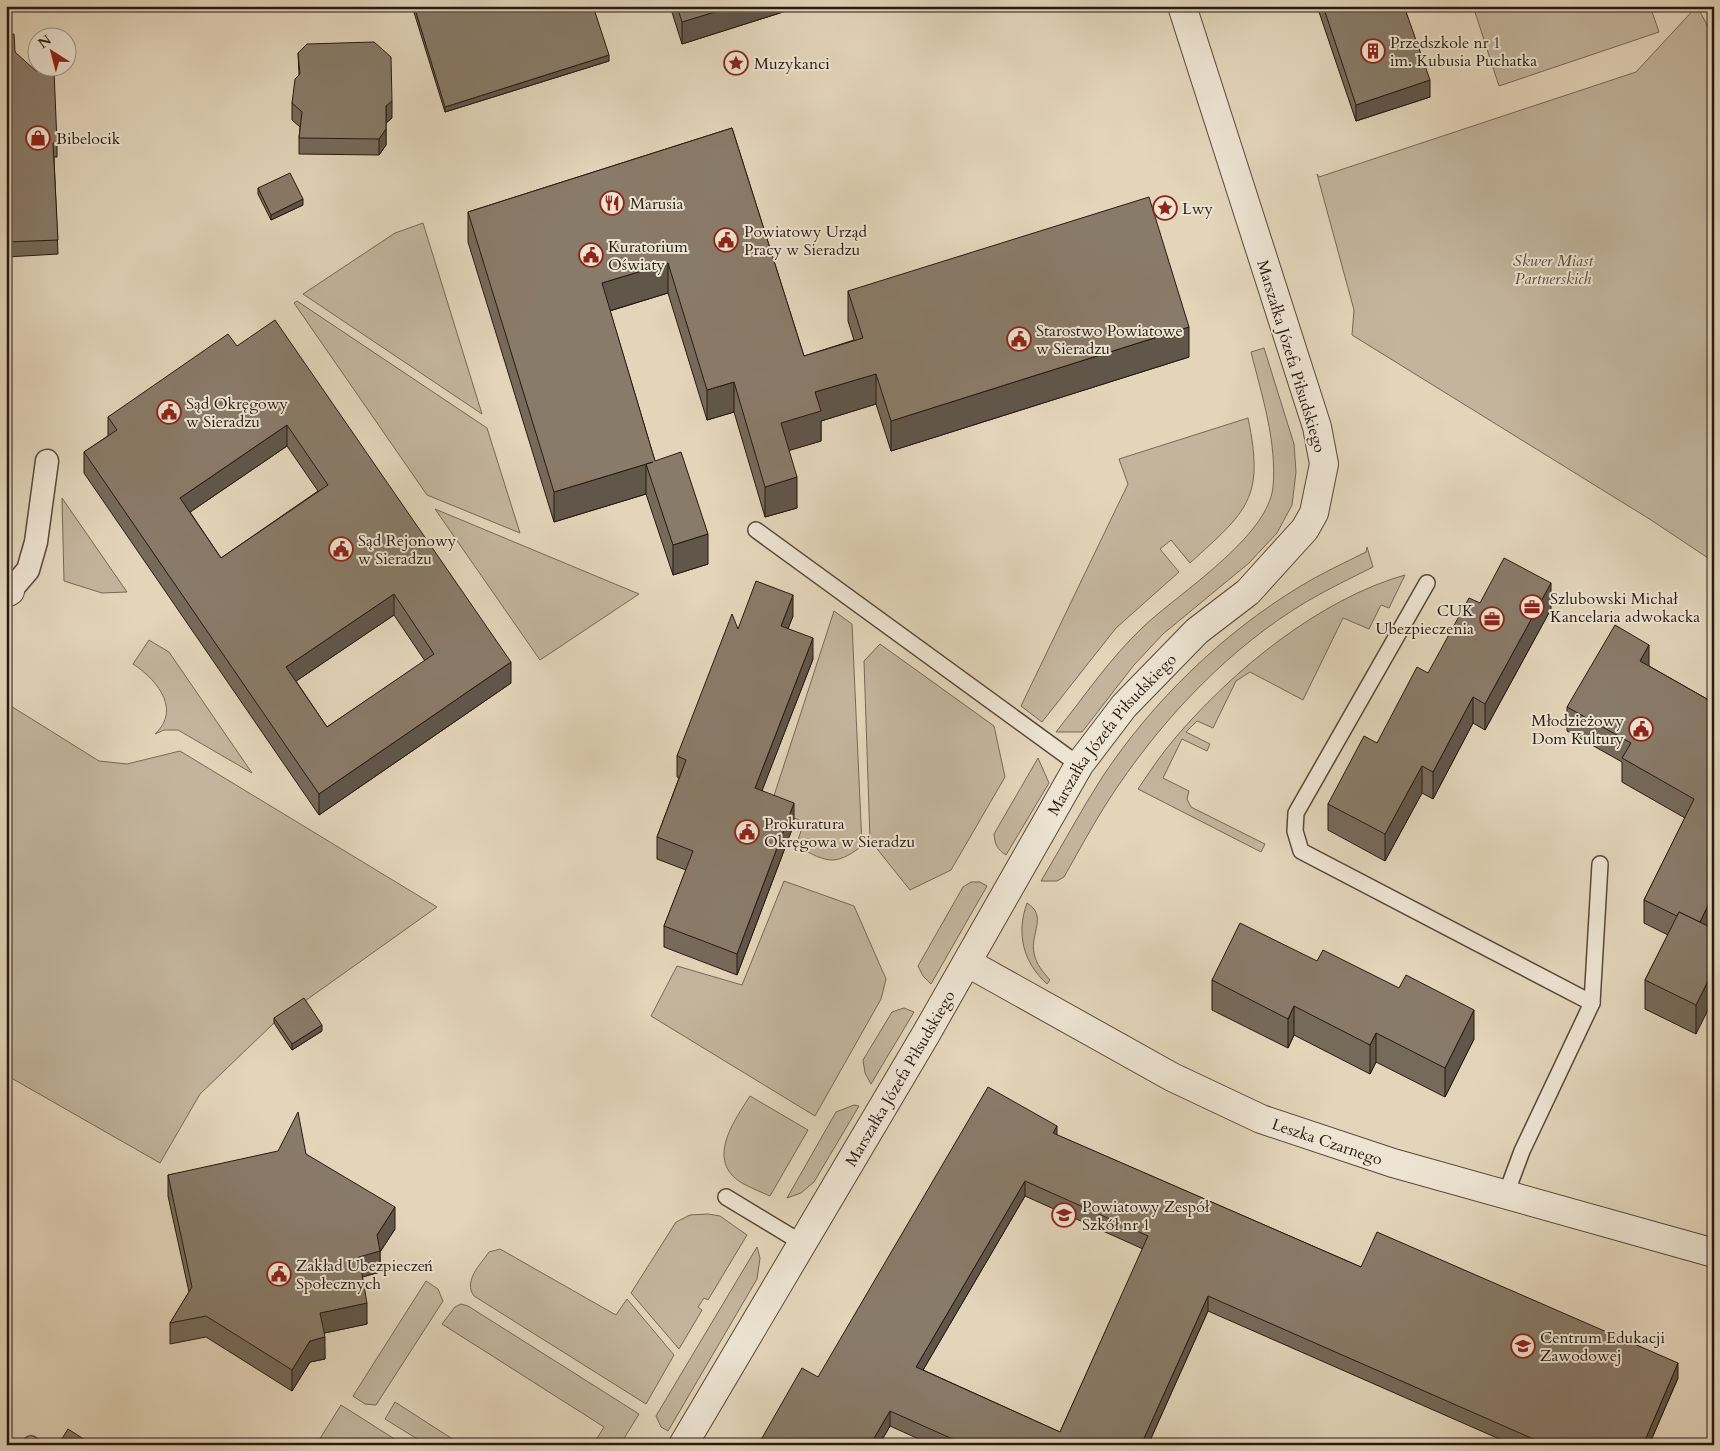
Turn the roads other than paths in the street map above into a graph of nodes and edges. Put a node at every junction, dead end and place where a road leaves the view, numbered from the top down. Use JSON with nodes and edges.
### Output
{"nodes":[{"id":1,"x":1182,"y":6,"type":"edge"},
{"id":2,"x":47,"y":461,"type":"dead end"},
{"id":3,"x":756,"y":530,"type":"dead end"},
{"id":4,"x":1428,"y":584,"type":"dead end"},
{"id":5,"x":8,"y":592,"type":"edge"},
{"id":6,"x":1079,"y":765,"type":"junction"},
{"id":7,"x":1600,"y":864,"type":"dead end"},
{"id":8,"x":968,"y":963,"type":"junction"},
{"id":9,"x":1592,"y":1003,"type":"junction"},
{"id":10,"x":1506,"y":1194,"type":"junction"},
{"id":11,"x":726,"y":1197,"type":"dead end"},
{"id":12,"x":802,"y":1243,"type":"junction"},
{"id":13,"x":1714,"y":1253,"type":"edge"},
{"id":14,"x":683,"y":1445,"type":"edge"}],
"edges":[{"from":1,"to":6,"type":"street","name":"Marszałka Józefa Piłsudskiego"},
{"from":2,"to":5,"type":"street"},
{"from":3,"to":6,"type":"lane"},
{"from":4,"to":9,"type":"lane"},
{"from":6,"to":8,"type":"street","name":"Marszałka Józefa Piłsudskiego"},
{"from":7,"to":9,"type":"lane"},
{"from":8,"to":10,"type":"street","name":"Leszka Czarnego"},
{"from":8,"to":12,"type":"street","name":"Marszałka Józefa Piłsudskiego"},
{"from":9,"to":10,"type":"lane"},
{"from":10,"to":13,"type":"street","name":"Leszka Czarnego"},
{"from":11,"to":12,"type":"lane"},
{"from":12,"to":14,"type":"street","name":"Marszałka Józefa Piłsudskiego"}]}
